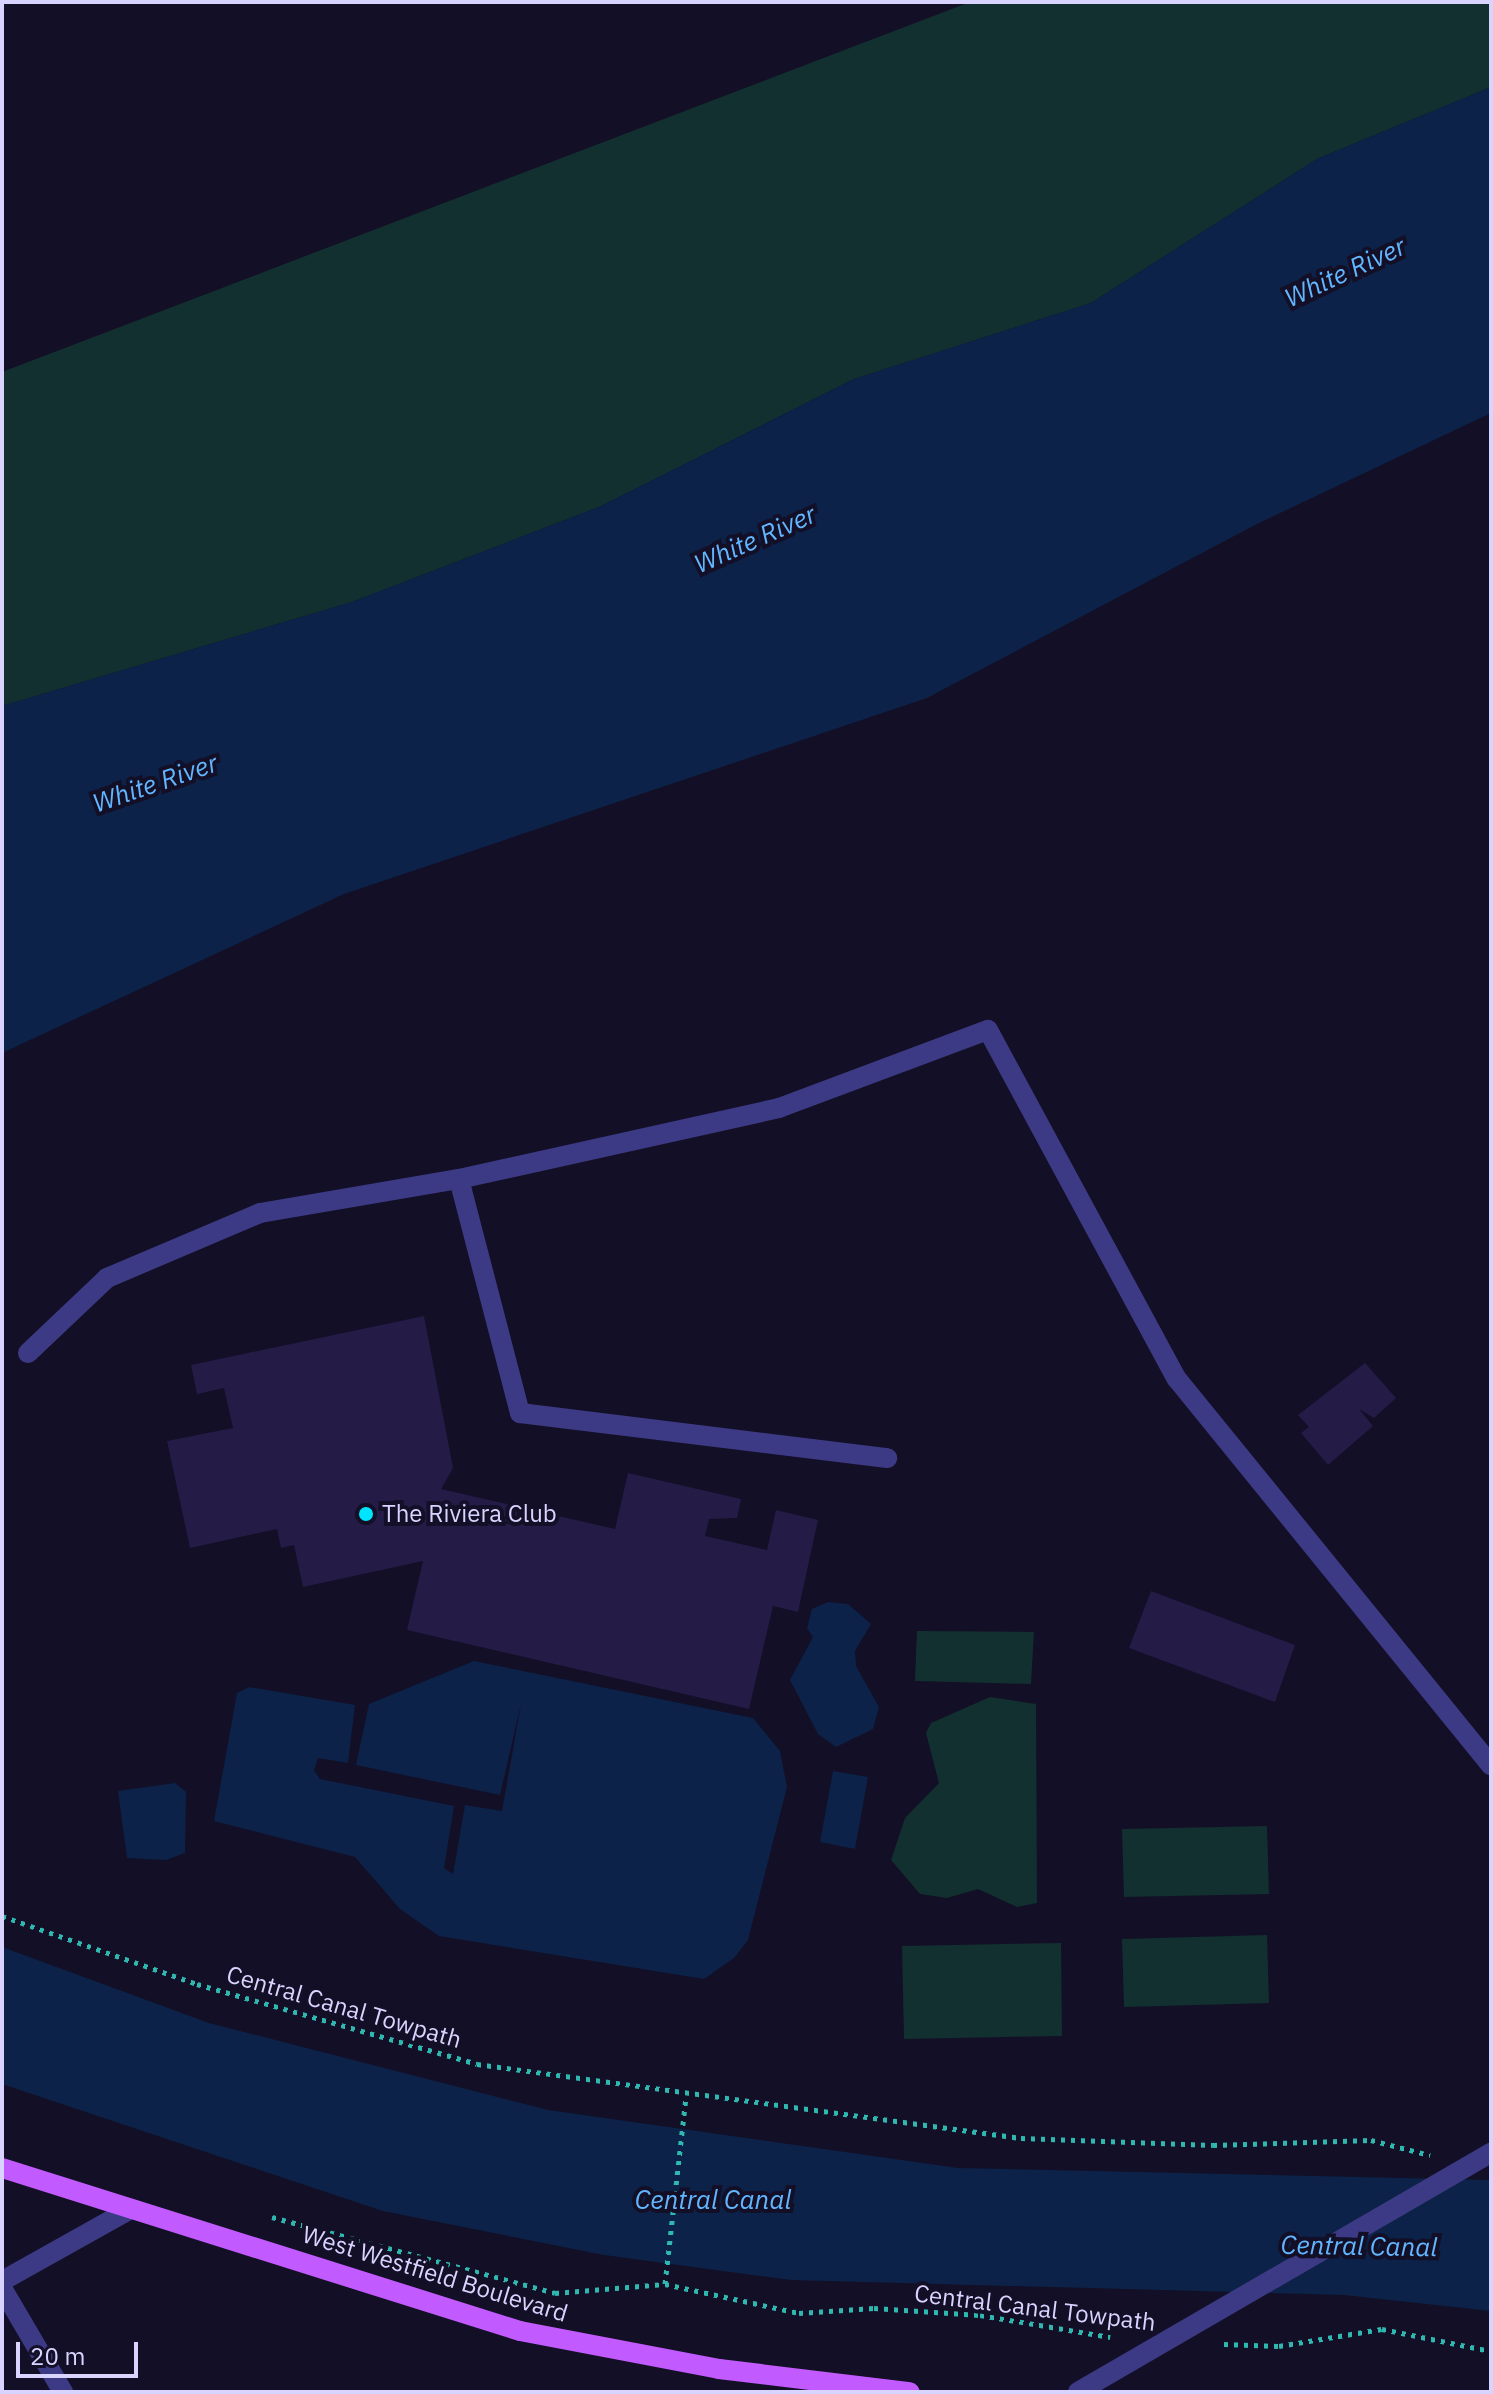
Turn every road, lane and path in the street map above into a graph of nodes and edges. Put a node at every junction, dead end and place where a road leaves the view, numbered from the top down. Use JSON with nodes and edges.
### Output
{"nodes":[{"id":1,"x":459,"y":1179,"type":"junction"},
{"id":2,"x":28,"y":1353,"type":"dead end"},
{"id":3,"x":887,"y":1458,"type":"dead end"},
{"id":4,"x":1491,"y":1766,"type":"edge"},
{"id":5,"x":2,"y":1916,"type":"edge"},
{"id":6,"x":686,"y":2098,"type":"junction"},
{"id":7,"x":1422,"y":2151,"type":"dead end"},
{"id":8,"x":1491,"y":2153,"type":"edge"},
{"id":9,"x":2,"y":2168,"type":"edge"},
{"id":10,"x":131,"y":2209,"type":"junction"},
{"id":11,"x":262,"y":2215,"type":"dead end"},
{"id":12,"x":2,"y":2281,"type":"edge"},
{"id":13,"x":665,"y":2284,"type":"junction"},
{"id":14,"x":2,"y":2288,"type":"edge"},
{"id":15,"x":1167,"y":2343,"type":"junction"},
{"id":16,"x":1491,"y":2351,"type":"edge"},
{"id":17,"x":63,"y":2392,"type":"edge"},
{"id":18,"x":910,"y":2392,"type":"edge"},
{"id":19,"x":1078,"y":2392,"type":"edge"}],
"edges":[{"from":1,"to":2,"type":"street"},
{"from":1,"to":3,"type":"street"},
{"from":1,"to":4,"type":"street"},
{"from":5,"to":6,"type":"path","name":"Central Canal Towpath"},
{"from":6,"to":7,"type":"path","name":"Central Canal Towpath"},
{"from":6,"to":13,"type":"path"},
{"from":8,"to":15,"type":"street"},
{"from":9,"to":10,"type":"main road","name":"West Westfield Boulevard"},
{"from":10,"to":12,"type":"street"},
{"from":10,"to":18,"type":"main road","name":"West Westfield Boulevard"},
{"from":11,"to":13,"type":"path","name":"Central Canal Towpath"},
{"from":13,"to":15,"type":"path","name":"Central Canal Towpath"},
{"from":14,"to":17,"type":"street"},
{"from":15,"to":16,"type":"path","name":"Central Canal Towpath"},
{"from":15,"to":19,"type":"street"}]}
